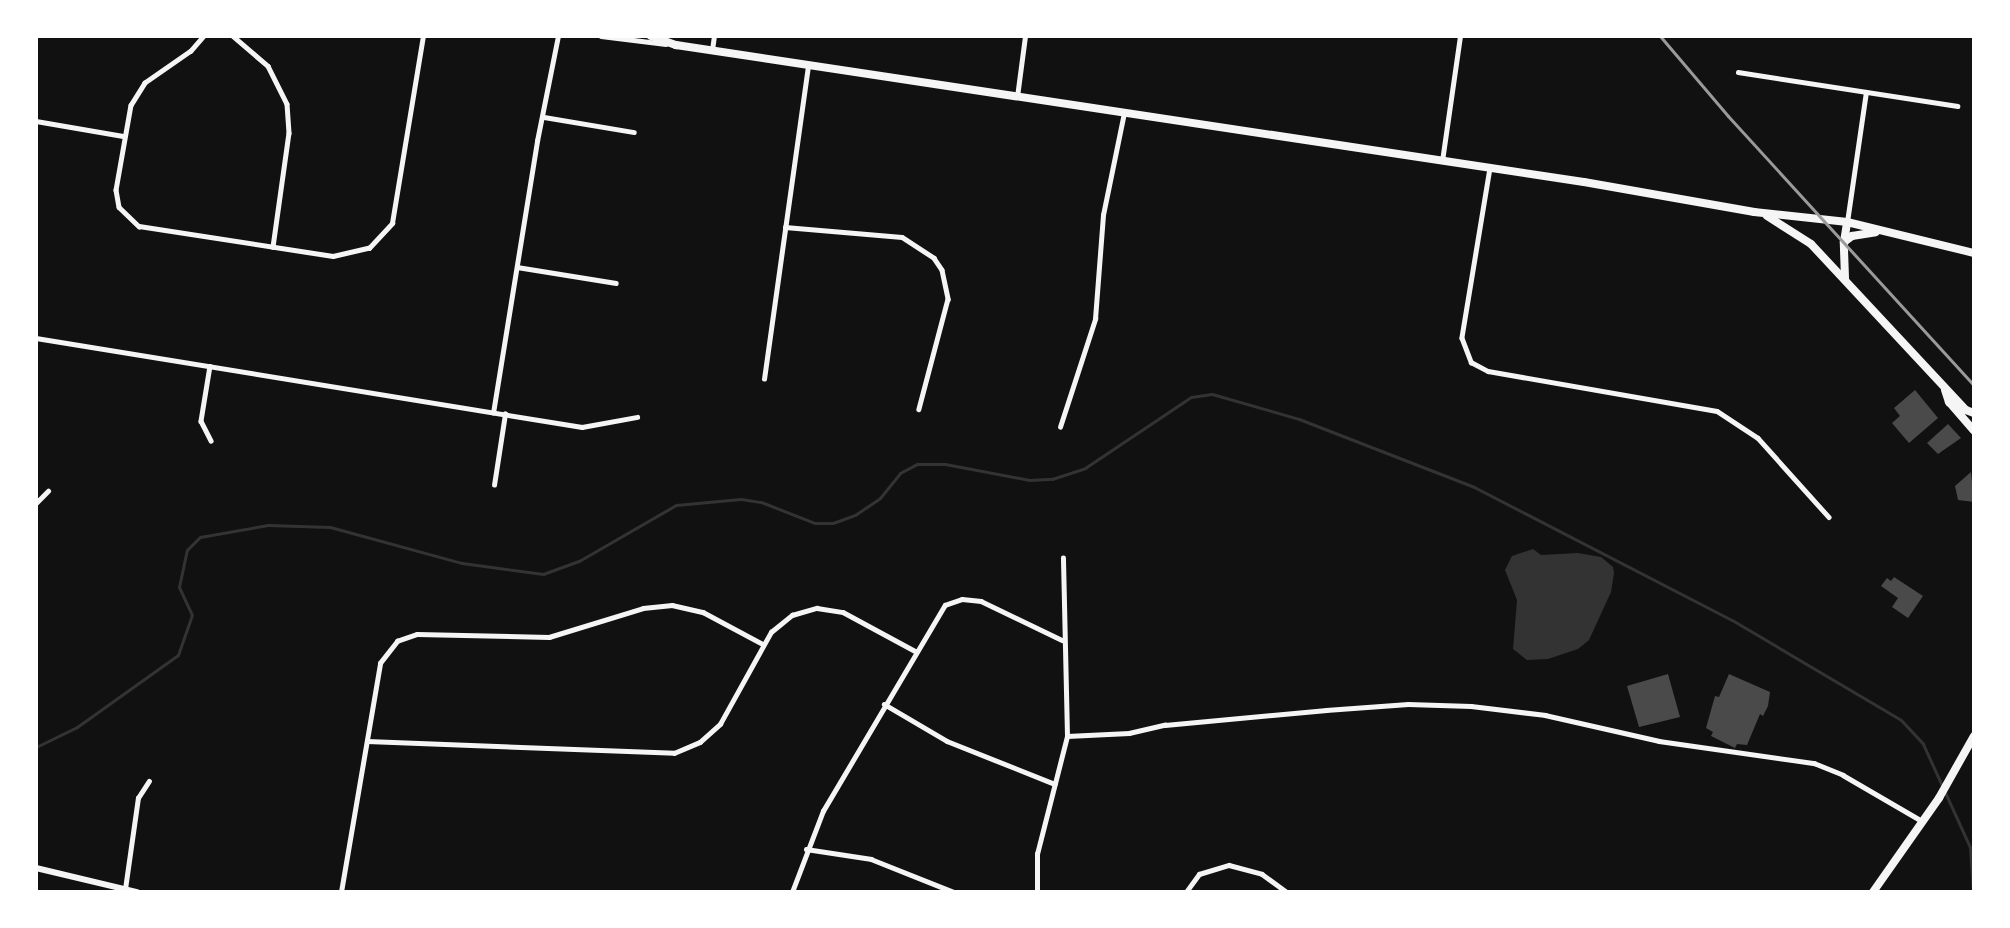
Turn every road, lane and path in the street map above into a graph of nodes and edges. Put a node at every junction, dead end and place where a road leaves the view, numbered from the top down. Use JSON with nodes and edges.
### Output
{"nodes":[{"id":1,"x":204,"y":36,"type":"edge"},
{"id":2,"x":233,"y":36,"type":"edge"},
{"id":3,"x":423,"y":36,"type":"edge"},
{"id":4,"x":558,"y":36,"type":"edge"},
{"id":5,"x":601,"y":36,"type":"edge"},
{"id":6,"x":651,"y":36,"type":"edge"},
{"id":7,"x":714,"y":36,"type":"edge"},
{"id":8,"x":1025,"y":36,"type":"edge"},
{"id":9,"x":1460,"y":36,"type":"edge"},
{"id":10,"x":676,"y":45,"type":"junction"},
{"id":11,"x":712,"y":50,"type":"junction"},
{"id":12,"x":808,"y":65,"type":"junction"},
{"id":13,"x":1738,"y":72,"type":"dead end"},
{"id":14,"x":1866,"y":92,"type":"junction"},
{"id":15,"x":1017,"y":96,"type":"junction"},
{"id":16,"x":1957,"y":106,"type":"dead end"},
{"id":17,"x":1124,"y":113,"type":"junction"},
{"id":18,"x":544,"y":117,"type":"junction"},
{"id":19,"x":36,"y":121,"type":"edge"},
{"id":20,"x":634,"y":132,"type":"dead end"},
{"id":21,"x":123,"y":136,"type":"junction"},
{"id":22,"x":1442,"y":161,"type":"junction"},
{"id":23,"x":1490,"y":168,"type":"junction"},
{"id":24,"x":1754,"y":212,"type":"junction"},
{"id":25,"x":1847,"y":222,"type":"junction"},
{"id":26,"x":785,"y":227,"type":"junction"},
{"id":27,"x":1911,"y":235,"type":"junction"},
{"id":28,"x":1844,"y":242,"type":"junction"},
{"id":29,"x":273,"y":247,"type":"junction"},
{"id":30,"x":1974,"y":253,"type":"edge"},
{"id":31,"x":517,"y":267,"type":"junction"},
{"id":32,"x":1846,"y":281,"type":"junction"},
{"id":33,"x":615,"y":283,"type":"dead end"},
{"id":34,"x":36,"y":338,"type":"edge"},
{"id":35,"x":210,"y":366,"type":"junction"},
{"id":36,"x":764,"y":379,"type":"dead end"},
{"id":37,"x":1943,"y":386,"type":"junction"},
{"id":38,"x":918,"y":409,"type":"dead end"},
{"id":39,"x":493,"y":413,"type":"junction"},
{"id":40,"x":1974,"y":413,"type":"edge"},
{"id":41,"x":505,"y":414,"type":"junction"},
{"id":42,"x":637,"y":417,"type":"dead end"},
{"id":43,"x":1060,"y":428,"type":"dead end"},
{"id":44,"x":1974,"y":431,"type":"edge"},
{"id":45,"x":211,"y":441,"type":"dead end"},
{"id":46,"x":494,"y":485,"type":"dead end"},
{"id":47,"x":48,"y":491,"type":"dead end"},
{"id":48,"x":36,"y":503,"type":"edge"},
{"id":49,"x":1829,"y":517,"type":"dead end"},
{"id":50,"x":1063,"y":558,"type":"dead end"},
{"id":51,"x":1062,"y":640,"type":"junction"},
{"id":52,"x":763,"y":644,"type":"junction"},
{"id":53,"x":915,"y":651,"type":"junction"},
{"id":54,"x":884,"y":704,"type":"junction"},
{"id":55,"x":1067,"y":736,"type":"junction"},
{"id":56,"x":1974,"y":736,"type":"edge"},
{"id":57,"x":367,"y":741,"type":"junction"},
{"id":58,"x":149,"y":781,"type":"dead end"},
{"id":59,"x":1055,"y":784,"type":"junction"},
{"id":60,"x":1922,"y":821,"type":"junction"},
{"id":61,"x":806,"y":849,"type":"junction"},
{"id":62,"x":36,"y":868,"type":"edge"},
{"id":63,"x":125,"y":889,"type":"junction"},
{"id":64,"x":137,"y":892,"type":"edge"},
{"id":65,"x":341,"y":892,"type":"edge"},
{"id":66,"x":792,"y":892,"type":"edge"},
{"id":67,"x":954,"y":892,"type":"edge"},
{"id":68,"x":1037,"y":892,"type":"edge"},
{"id":69,"x":1186,"y":892,"type":"edge"},
{"id":70,"x":1287,"y":892,"type":"edge"},
{"id":71,"x":1873,"y":892,"type":"edge"}],
"edges":[{"from":1,"to":21,"type":"street"},
{"from":2,"to":29,"type":"street"},
{"from":3,"to":29,"type":"street"},
{"from":4,"to":18,"type":"street"},
{"from":5,"to":10,"type":"street"},
{"from":6,"to":10,"type":"main road"},
{"from":7,"to":11,"type":"street"},
{"from":8,"to":15,"type":"street"},
{"from":9,"to":22,"type":"street"},
{"from":10,"to":11,"type":"main road"},
{"from":11,"to":12,"type":"main road"},
{"from":12,"to":15,"type":"main road"},
{"from":12,"to":26,"type":"street"},
{"from":13,"to":14,"type":"street"},
{"from":14,"to":16,"type":"street"},
{"from":14,"to":25,"type":"street"},
{"from":15,"to":17,"type":"main road"},
{"from":17,"to":22,"type":"main road"},
{"from":17,"to":43,"type":"street"},
{"from":18,"to":20,"type":"street"},
{"from":18,"to":31,"type":"street"},
{"from":19,"to":21,"type":"street"},
{"from":21,"to":29,"type":"street"},
{"from":22,"to":23,"type":"main road"},
{"from":23,"to":24,"type":"main road"},
{"from":23,"to":49,"type":"street"},
{"from":24,"to":25,"type":"main road"},
{"from":24,"to":32,"type":"main road"},
{"from":25,"to":27,"type":"main road"},
{"from":25,"to":28,"type":"main road"},
{"from":26,"to":36,"type":"street"},
{"from":26,"to":38,"type":"street"},
{"from":27,"to":28,"type":"main road"},
{"from":27,"to":30,"type":"main road"},
{"from":28,"to":32,"type":"main road"},
{"from":31,"to":33,"type":"street"},
{"from":31,"to":39,"type":"street"},
{"from":32,"to":37,"type":"main road"},
{"from":34,"to":35,"type":"street"},
{"from":35,"to":39,"type":"street"},
{"from":35,"to":45,"type":"street"},
{"from":37,"to":40,"type":"main road"},
{"from":37,"to":44,"type":"main road"},
{"from":39,"to":41,"type":"street"},
{"from":41,"to":42,"type":"street"},
{"from":41,"to":46,"type":"street"},
{"from":47,"to":48,"type":"street"},
{"from":50,"to":51,"type":"street"},
{"from":51,"to":53,"type":"street"},
{"from":51,"to":55,"type":"street"},
{"from":52,"to":53,"type":"street"},
{"from":52,"to":57,"type":"street"},
{"from":52,"to":57,"type":"street"},
{"from":53,"to":54,"type":"street"},
{"from":54,"to":59,"type":"street"},
{"from":54,"to":61,"type":"street"},
{"from":55,"to":59,"type":"street"},
{"from":55,"to":60,"type":"street"},
{"from":56,"to":60,"type":"main road"},
{"from":57,"to":65,"type":"street"},
{"from":58,"to":63,"type":"street"},
{"from":59,"to":68,"type":"street"},
{"from":60,"to":71,"type":"main road"},
{"from":61,"to":66,"type":"street"},
{"from":61,"to":67,"type":"street"},
{"from":62,"to":63,"type":"street"},
{"from":63,"to":64,"type":"street"},
{"from":69,"to":70,"type":"street"}]}
